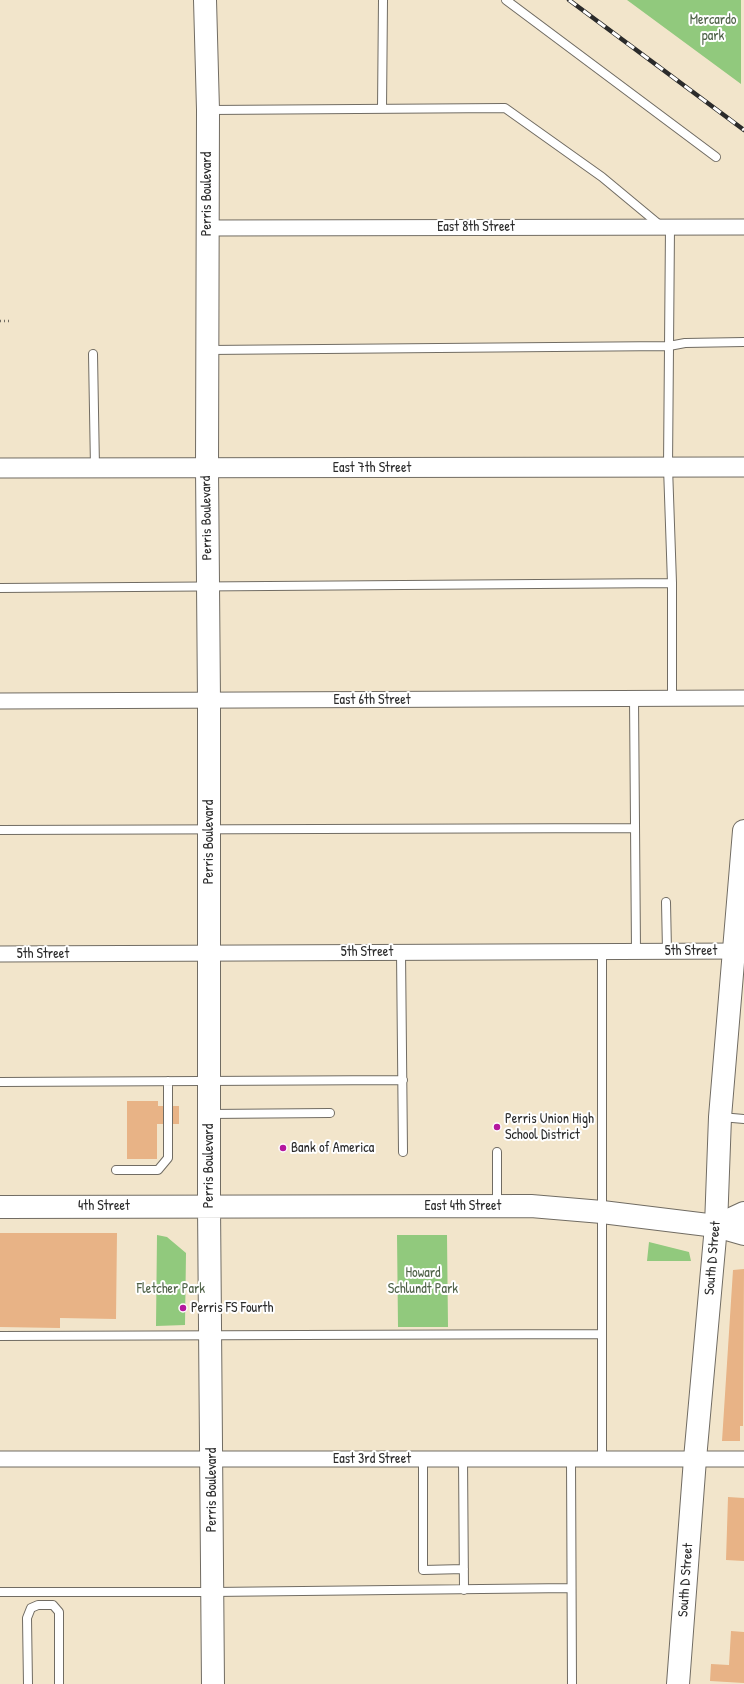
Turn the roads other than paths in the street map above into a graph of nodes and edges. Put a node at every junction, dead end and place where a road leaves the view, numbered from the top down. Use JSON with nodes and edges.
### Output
{"nodes":[{"id":1,"x":206,"y":0,"type":"edge"},
{"id":2,"x":382,"y":0,"type":"edge"},
{"id":3,"x":506,"y":0,"type":"edge"},
{"id":4,"x":382,"y":109,"type":"junction"},
{"id":5,"x":208,"y":110,"type":"junction"},
{"id":6,"x":716,"y":158,"type":"dead end"},
{"id":7,"x":666,"y":227,"type":"junction"},
{"id":8,"x":744,"y":227,"type":"edge"},
{"id":9,"x":207,"y":228,"type":"junction"},
{"id":10,"x":744,"y":342,"type":"edge"},
{"id":11,"x":669,"y":346,"type":"junction"},
{"id":12,"x":207,"y":350,"type":"junction"},
{"id":13,"x":93,"y":354,"type":"dead end"},
{"id":14,"x":668,"y":467,"type":"junction"},
{"id":15,"x":744,"y":467,"type":"edge"},
{"id":16,"x":0,"y":468,"type":"edge"},
{"id":17,"x":95,"y":468,"type":"junction"},
{"id":18,"x":206,"y":468,"type":"junction"},
{"id":19,"x":672,"y":583,"type":"junction"},
{"id":20,"x":208,"y":587,"type":"junction"},
{"id":21,"x":0,"y":588,"type":"edge"},
{"id":22,"x":634,"y":698,"type":"junction"},
{"id":23,"x":672,"y":698,"type":"junction"},
{"id":24,"x":744,"y":698,"type":"edge"},
{"id":25,"x":209,"y":700,"type":"junction"},
{"id":26,"x":0,"y":701,"type":"edge"},
{"id":27,"x":635,"y":828,"type":"junction"},
{"id":28,"x":209,"y":829,"type":"junction"},
{"id":29,"x":0,"y":830,"type":"edge"},
{"id":30,"x":744,"y":831,"type":"edge"},
{"id":31,"x":741,"y":899,"type":"edge"},
{"id":32,"x":666,"y":902,"type":"dead end"},
{"id":33,"x":602,"y":951,"type":"junction"},
{"id":34,"x":636,"y":951,"type":"junction"},
{"id":35,"x":667,"y":951,"type":"junction"},
{"id":36,"x":739,"y":951,"type":"edge"},
{"id":37,"x":401,"y":952,"type":"junction"},
{"id":38,"x":208,"y":953,"type":"junction"},
{"id":39,"x":0,"y":954,"type":"edge"},
{"id":40,"x":209,"y":1080,"type":"junction"},
{"id":41,"x":403,"y":1080,"type":"junction"},
{"id":42,"x":168,"y":1081,"type":"junction"},
{"id":43,"x":0,"y":1082,"type":"edge"},
{"id":44,"x":330,"y":1113,"type":"dead end"},
{"id":45,"x":209,"y":1114,"type":"junction"},
{"id":46,"x":720,"y":1117,"type":"junction"},
{"id":47,"x":744,"y":1119,"type":"edge"},
{"id":48,"x":403,"y":1152,"type":"dead end"},
{"id":49,"x":498,"y":1152,"type":"dead end"},
{"id":50,"x":116,"y":1170,"type":"dead end"},
{"id":51,"x":209,"y":1206,"type":"junction"},
{"id":52,"x":497,"y":1206,"type":"junction"},
{"id":53,"x":0,"y":1207,"type":"edge"},
{"id":54,"x":602,"y":1212,"type":"junction"},
{"id":55,"x":744,"y":1213,"type":"edge"},
{"id":56,"x":716,"y":1226,"type":"junction"},
{"id":57,"x":744,"y":1234,"type":"edge"},
{"id":58,"x":602,"y":1334,"type":"junction"},
{"id":59,"x":211,"y":1335,"type":"junction"},
{"id":60,"x":0,"y":1336,"type":"edge"},
{"id":61,"x":0,"y":1459,"type":"edge"},
{"id":62,"x":212,"y":1459,"type":"junction"},
{"id":63,"x":423,"y":1459,"type":"junction"},
{"id":64,"x":463,"y":1459,"type":"junction"},
{"id":65,"x":571,"y":1459,"type":"junction"},
{"id":66,"x":602,"y":1459,"type":"junction"},
{"id":67,"x":695,"y":1459,"type":"junction"},
{"id":68,"x":744,"y":1459,"type":"edge"},
{"id":69,"x":464,"y":1569,"type":"junction"},
{"id":70,"x":571,"y":1588,"type":"junction"},
{"id":71,"x":464,"y":1590,"type":"junction"},
{"id":72,"x":0,"y":1592,"type":"edge"},
{"id":73,"x":213,"y":1592,"type":"junction"},
{"id":74,"x":28,"y":1684,"type":"edge"},
{"id":75,"x":59,"y":1684,"type":"edge"},
{"id":76,"x":213,"y":1684,"type":"edge"},
{"id":77,"x":572,"y":1684,"type":"edge"},
{"id":78,"x":678,"y":1684,"type":"edge"}],
"edges":[{"from":1,"to":5,"type":"main road","name":"Perris Boulevard"},
{"from":2,"to":4,"type":"lane"},
{"from":3,"to":6,"type":"lane"},
{"from":4,"to":5,"type":"lane"},
{"from":4,"to":7,"type":"lane"},
{"from":5,"to":9,"type":"main road","name":"Perris Boulevard"},
{"from":7,"to":8,"type":"street","name":"East 8th Street"},
{"from":7,"to":9,"type":"street","name":"East 8th Street"},
{"from":7,"to":11,"type":"lane"},
{"from":9,"to":12,"type":"main road","name":"Perris Boulevard"},
{"from":10,"to":11,"type":"lane"},
{"from":11,"to":12,"type":"lane"},
{"from":11,"to":14,"type":"lane"},
{"from":12,"to":18,"type":"main road","name":"Perris Boulevard"},
{"from":13,"to":17,"type":"lane"},
{"from":14,"to":15,"type":"street","name":"East 7th Street"},
{"from":14,"to":18,"type":"street","name":"East 7th Street"},
{"from":14,"to":19,"type":"lane"},
{"from":16,"to":17,"type":"street","name":"East 7th Street"},
{"from":17,"to":18,"type":"street","name":"East 7th Street"},
{"from":18,"to":20,"type":"main road","name":"Perris Boulevard"},
{"from":19,"to":20,"type":"lane"},
{"from":19,"to":23,"type":"lane"},
{"from":20,"to":21,"type":"lane"},
{"from":20,"to":25,"type":"main road","name":"Perris Boulevard"},
{"from":22,"to":23,"type":"street","name":"East 6th Street"},
{"from":22,"to":25,"type":"street","name":"East 6th Street"},
{"from":22,"to":27,"type":"lane"},
{"from":23,"to":24,"type":"street","name":"East 6th Street"},
{"from":25,"to":26,"type":"street","name":"East 6th Street"},
{"from":25,"to":28,"type":"main road","name":"Perris Boulevard"},
{"from":27,"to":28,"type":"lane"},
{"from":27,"to":34,"type":"lane"},
{"from":28,"to":29,"type":"lane"},
{"from":28,"to":38,"type":"main road","name":"Perris Boulevard"},
{"from":30,"to":31,"type":"main road","name":"South D Street"},
{"from":31,"to":36,"type":"main road","name":"South D Street"},
{"from":32,"to":35,"type":"lane"},
{"from":33,"to":34,"type":"street","name":"5th Street"},
{"from":33,"to":37,"type":"street","name":"5th Street"},
{"from":33,"to":54,"type":"lane"},
{"from":34,"to":35,"type":"street","name":"5th Street"},
{"from":35,"to":36,"type":"street","name":"5th Street"},
{"from":36,"to":46,"type":"main road","name":"South D Street"},
{"from":37,"to":38,"type":"street","name":"5th Street"},
{"from":37,"to":41,"type":"lane"},
{"from":38,"to":39,"type":"street","name":"5th Street"},
{"from":38,"to":40,"type":"main road","name":"Perris Boulevard"},
{"from":40,"to":41,"type":"lane"},
{"from":40,"to":42,"type":"lane"},
{"from":40,"to":45,"type":"main road","name":"Perris Boulevard"},
{"from":41,"to":48,"type":"lane"},
{"from":42,"to":43,"type":"lane"},
{"from":42,"to":50,"type":"lane"},
{"from":44,"to":45,"type":"lane"},
{"from":45,"to":51,"type":"main road","name":"Perris Boulevard"},
{"from":46,"to":47,"type":"lane"},
{"from":46,"to":56,"type":"main road","name":"South D Street"},
{"from":49,"to":52,"type":"lane"},
{"from":51,"to":52,"type":"main road","name":"East 4th Street"},
{"from":51,"to":53,"type":"main road","name":"4th Street"},
{"from":51,"to":59,"type":"main road","name":"Perris Boulevard"},
{"from":52,"to":54,"type":"main road","name":"East 4th Street"},
{"from":54,"to":56,"type":"main road","name":"East 4th Street"},
{"from":54,"to":58,"type":"lane"},
{"from":55,"to":56,"type":"main road"},
{"from":56,"to":57,"type":"main road","name":"East 4th Street"},
{"from":56,"to":67,"type":"main road","name":"South D Street"},
{"from":58,"to":59,"type":"lane"},
{"from":58,"to":66,"type":"lane"},
{"from":59,"to":60,"type":"lane"},
{"from":59,"to":62,"type":"main road","name":"Perris Boulevard"},
{"from":61,"to":62,"type":"street","name":"East 3rd Street"},
{"from":62,"to":63,"type":"street","name":"East 3rd Street"},
{"from":62,"to":73,"type":"main road","name":"Perris Boulevard"},
{"from":63,"to":64,"type":"street","name":"East 3rd Street"},
{"from":63,"to":69,"type":"lane"},
{"from":64,"to":65,"type":"street","name":"East 3rd Street"},
{"from":64,"to":69,"type":"lane"},
{"from":65,"to":66,"type":"street","name":"East 3rd Street"},
{"from":65,"to":70,"type":"lane"},
{"from":66,"to":67,"type":"street","name":"East 3rd Street"},
{"from":67,"to":68,"type":"street","name":"East 3rd Street"},
{"from":67,"to":78,"type":"main road","name":"South D Street"},
{"from":69,"to":71,"type":"lane"},
{"from":70,"to":71,"type":"lane"},
{"from":70,"to":77,"type":"lane"},
{"from":71,"to":73,"type":"lane"},
{"from":72,"to":73,"type":"lane"},
{"from":73,"to":76,"type":"main road","name":"Perris Boulevard"},
{"from":74,"to":75,"type":"lane"}]}
